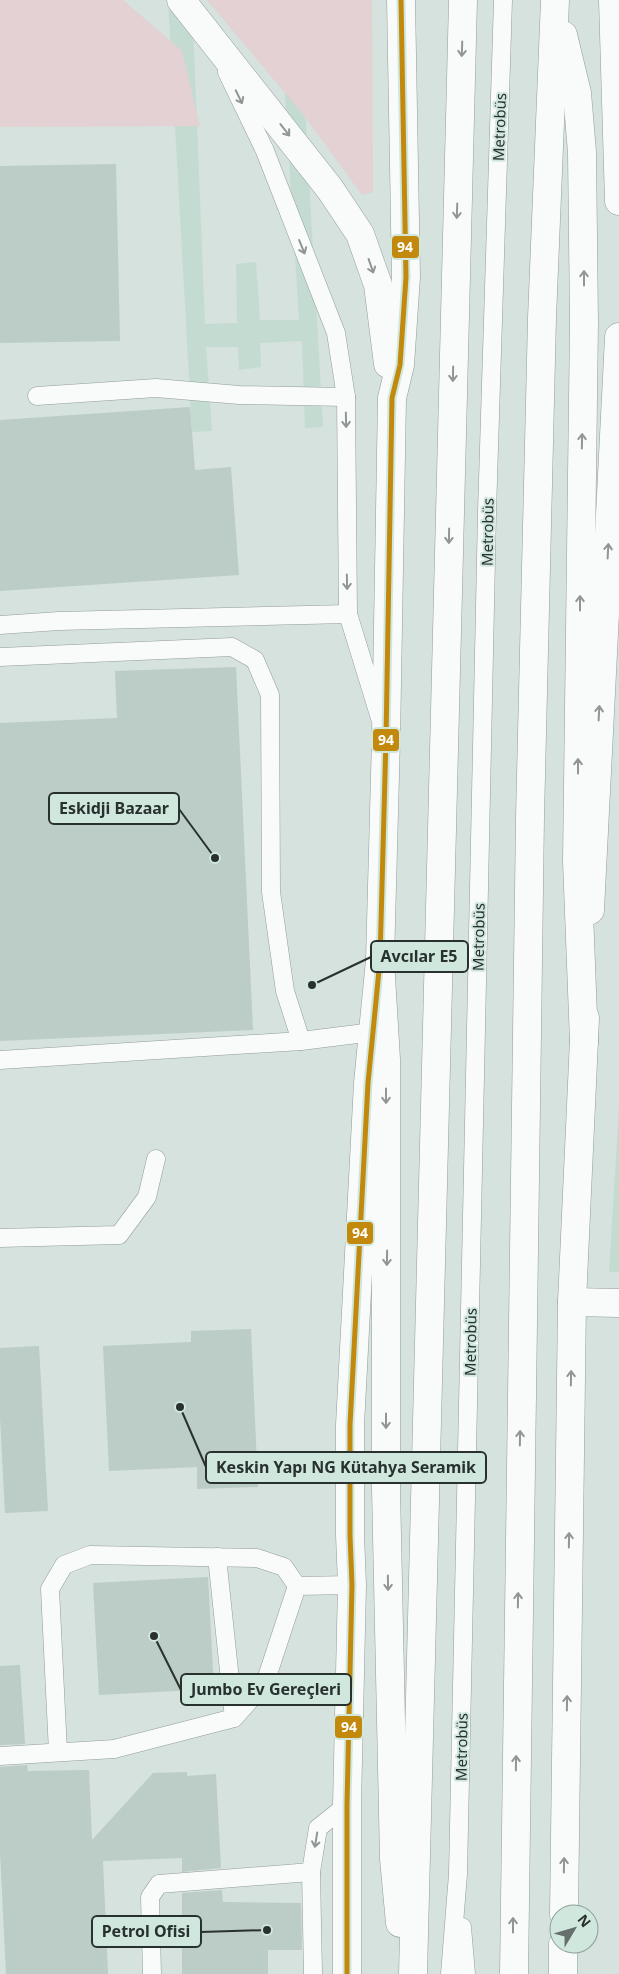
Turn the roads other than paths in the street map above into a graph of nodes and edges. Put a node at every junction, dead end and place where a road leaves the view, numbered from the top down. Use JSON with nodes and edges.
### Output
{"nodes":[{"id":1,"x":168,"y":0,"type":"edge"},
{"id":2,"x":181,"y":0,"type":"edge"},
{"id":3,"x":401,"y":0,"type":"edge"},
{"id":4,"x":463,"y":0,"type":"edge"},
{"id":5,"x":502,"y":0,"type":"edge"},
{"id":6,"x":613,"y":0,"type":"edge"},
{"id":7,"x":555,"y":3,"type":"edge"},
{"id":8,"x":210,"y":38,"type":"junction"},
{"id":9,"x":619,"y":201,"type":"edge"},
{"id":10,"x":619,"y":336,"type":"edge"},
{"id":11,"x":37,"y":396,"type":"dead end"},
{"id":12,"x":346,"y":397,"type":"junction"},
{"id":13,"x":392,"y":398,"type":"junction"},
{"id":14,"x":348,"y":614,"type":"junction"},
{"id":15,"x":0,"y":625,"type":"edge"},
{"id":16,"x":0,"y":657,"type":"edge"},
{"id":17,"x":386,"y":739,"type":"junction"},
{"id":18,"x":380,"y":960,"type":"junction"},
{"id":19,"x":373,"y":1032,"type":"junction"},
{"id":20,"x":301,"y":1041,"type":"junction"},
{"id":21,"x":584,"y":1042,"type":"junction"},
{"id":22,"x":0,"y":1060,"type":"edge"},
{"id":23,"x":156,"y":1159,"type":"dead end"},
{"id":24,"x":0,"y":1238,"type":"edge"},
{"id":25,"x":572,"y":1302,"type":"junction"},
{"id":26,"x":619,"y":1304,"type":"edge"},
{"id":27,"x":217,"y":1557,"type":"junction"},
{"id":28,"x":352,"y":1585,"type":"junction"},
{"id":29,"x":297,"y":1586,"type":"junction"},
{"id":30,"x":234,"y":1718,"type":"junction"},
{"id":31,"x":58,"y":1752,"type":"junction"},
{"id":32,"x":0,"y":1756,"type":"edge"},
{"id":33,"x":347,"y":1805,"type":"junction"},
{"id":34,"x":311,"y":1872,"type":"junction"},
{"id":35,"x":458,"y":1874,"type":"junction"},
{"id":36,"x":564,"y":1904,"type":"edge"},
{"id":37,"x":563,"y":1954,"type":"edge"},
{"id":38,"x":152,"y":1974,"type":"edge"},
{"id":39,"x":312,"y":1974,"type":"edge"},
{"id":40,"x":347,"y":1974,"type":"edge"},
{"id":41,"x":404,"y":1974,"type":"edge"},
{"id":42,"x":413,"y":1974,"type":"edge"},
{"id":43,"x":450,"y":1974,"type":"edge"},
{"id":44,"x":466,"y":1974,"type":"edge"},
{"id":45,"x":514,"y":1974,"type":"edge"},
{"id":46,"x":563,"y":1974,"type":"edge"}],
"edges":[{"from":1,"to":8,"type":"main road"},
{"from":2,"to":8,"type":"main road"},
{"from":3,"to":13,"type":"main road"},
{"from":4,"to":42,"type":"main road","one_way":true},
{"from":5,"to":35,"type":"lane","name":"Metrobüs"},
{"from":6,"to":9,"type":"main road"},
{"from":21,"to":7,"type":"main road","one_way":true},
{"from":45,"to":7,"type":"main road","one_way":true},
{"from":8,"to":12,"type":"lane","one_way":true},
{"from":8,"to":13,"type":"main road","one_way":true},
{"from":21,"to":10,"type":"main road","one_way":true},
{"from":11,"to":12,"type":"lane"},
{"from":12,"to":14,"type":"lane","one_way":true},
{"from":13,"to":17,"type":"main road"},
{"from":14,"to":15,"type":"lane"},
{"from":14,"to":17,"type":"lane"},
{"from":16,"to":20,"type":"lane"},
{"from":17,"to":18,"type":"main road"},
{"from":18,"to":19,"type":"main road"},
{"from":18,"to":41,"type":"main road","one_way":true},
{"from":19,"to":20,"type":"lane"},
{"from":19,"to":28,"type":"main road"},
{"from":20,"to":22,"type":"lane"},
{"from":21,"to":25,"type":"main road"},
{"from":23,"to":24,"type":"lane"},
{"from":25,"to":26,"type":"main road"},
{"from":36,"to":25,"type":"main road","one_way":true},
{"from":27,"to":29,"type":"lane"},
{"from":27,"to":30,"type":"lane"},
{"from":27,"to":31,"type":"lane"},
{"from":28,"to":29,"type":"lane"},
{"from":28,"to":33,"type":"main road"},
{"from":29,"to":30,"type":"lane"},
{"from":30,"to":31,"type":"lane"},
{"from":31,"to":32,"type":"lane"},
{"from":33,"to":34,"type":"lane","one_way":true},
{"from":33,"to":40,"type":"main road"},
{"from":34,"to":38,"type":"lane"},
{"from":34,"to":39,"type":"lane"},
{"from":35,"to":43,"type":"lane","name":"Metrobüs"},
{"from":35,"to":44,"type":"lane","name":"Metrobüs"},
{"from":37,"to":46,"type":"main road"}]}
